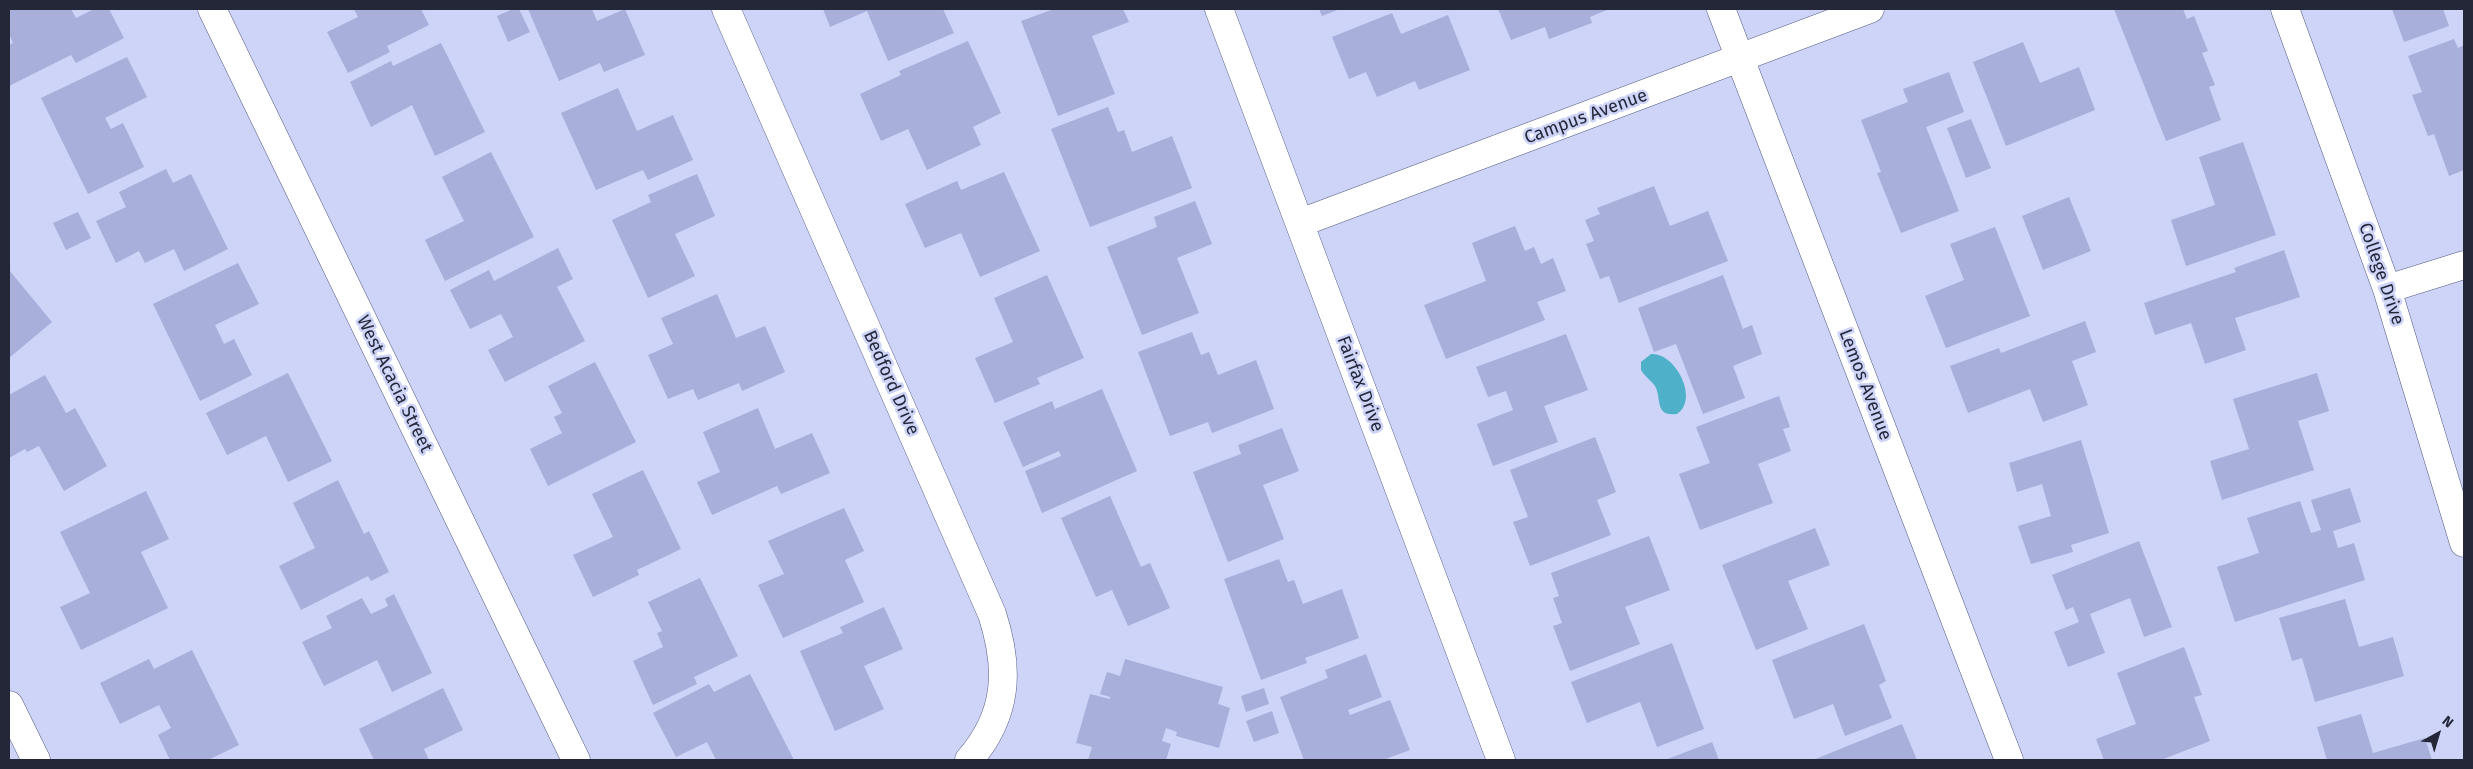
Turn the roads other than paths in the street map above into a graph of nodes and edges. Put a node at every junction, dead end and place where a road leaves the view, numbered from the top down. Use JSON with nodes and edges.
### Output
{"nodes":[{"id":1,"x":212,"y":9,"type":"edge"},
{"id":2,"x":726,"y":9,"type":"edge"},
{"id":3,"x":1219,"y":9,"type":"edge"},
{"id":4,"x":1721,"y":9,"type":"edge"},
{"id":5,"x":1870,"y":9,"type":"edge"},
{"id":6,"x":2285,"y":9,"type":"edge"},
{"id":7,"x":1740,"y":59,"type":"junction"},
{"id":8,"x":1300,"y":223,"type":"junction"},
{"id":9,"x":2464,"y":265,"type":"edge"},
{"id":10,"x":2387,"y":289,"type":"junction"},
{"id":11,"x":2464,"y":543,"type":"edge"},
{"id":12,"x":9,"y":705,"type":"edge"},
{"id":13,"x":36,"y":760,"type":"edge"},
{"id":14,"x":576,"y":760,"type":"edge"},
{"id":15,"x":969,"y":760,"type":"edge"},
{"id":16,"x":1501,"y":760,"type":"edge"},
{"id":17,"x":2009,"y":760,"type":"edge"}],
"edges":[{"from":1,"to":14,"type":"street","name":"West Acacia Street"},
{"from":2,"to":15,"type":"street","name":"Bedford Drive"},
{"from":3,"to":8,"type":"street","name":"Fairfax Drive"},
{"from":4,"to":7,"type":"street","name":"Lemos Avenue"},
{"from":5,"to":7,"type":"street","name":"Campus Avenue"},
{"from":6,"to":10,"type":"street","name":"College Drive"},
{"from":7,"to":8,"type":"street","name":"Campus Avenue"},
{"from":7,"to":17,"type":"street","name":"Lemos Avenue"},
{"from":8,"to":16,"type":"street","name":"Fairfax Drive"},
{"from":9,"to":10,"type":"street"},
{"from":10,"to":11,"type":"street","name":"College Drive"},
{"from":12,"to":13,"type":"street"}]}
